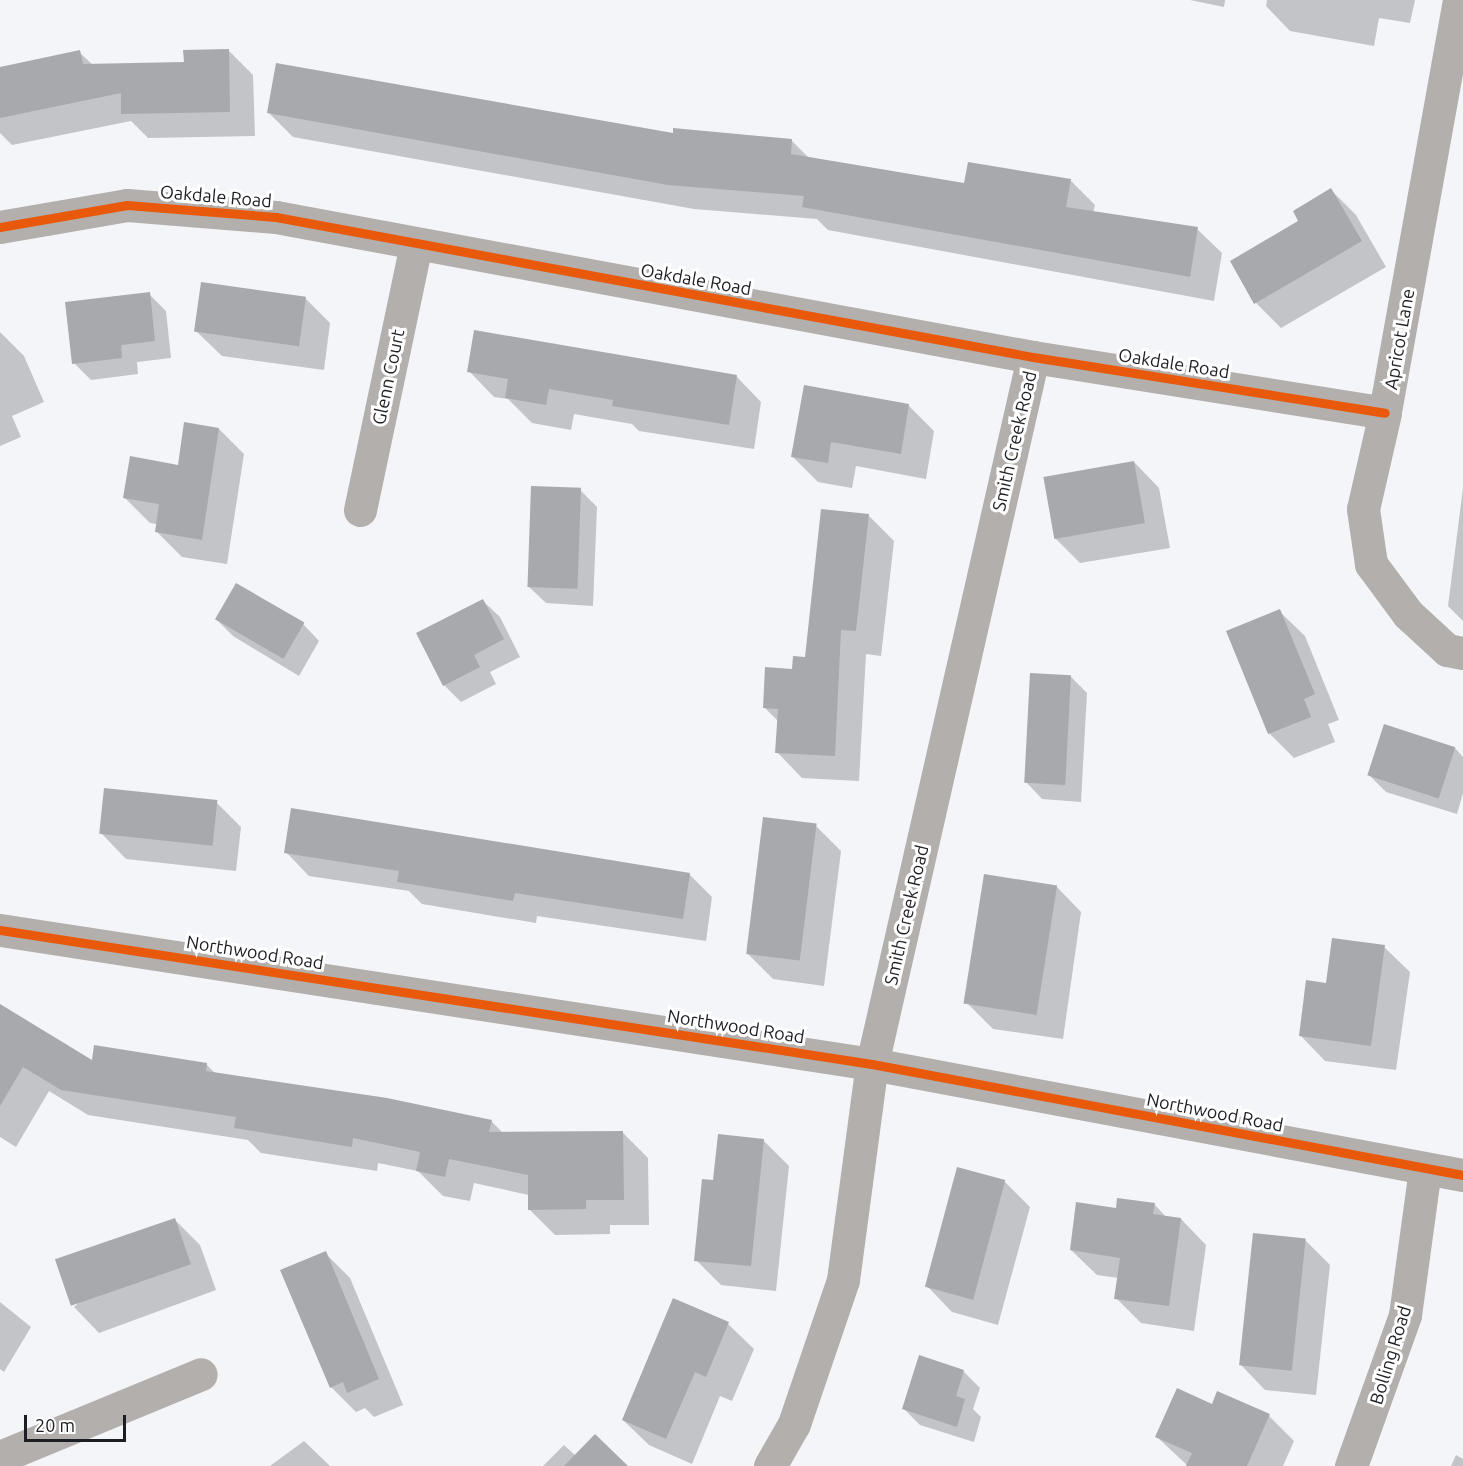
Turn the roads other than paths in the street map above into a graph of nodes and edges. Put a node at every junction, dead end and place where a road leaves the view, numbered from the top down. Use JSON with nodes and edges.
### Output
{"nodes":[{"id":1,"x":1459,"y":0,"type":"edge"},
{"id":2,"x":0,"y":227,"type":"edge"},
{"id":3,"x":416,"y":244,"type":"junction"},
{"id":4,"x":1033,"y":357,"type":"junction"},
{"id":5,"x":1386,"y":413,"type":"junction"},
{"id":6,"x":360,"y":510,"type":"dead end"},
{"id":7,"x":1455,"y":651,"type":"edge"},
{"id":8,"x":0,"y":930,"type":"edge"},
{"id":9,"x":872,"y":1064,"type":"junction"},
{"id":10,"x":1425,"y":1169,"type":"junction"},
{"id":11,"x":1463,"y":1175,"type":"edge"},
{"id":12,"x":201,"y":1374,"type":"dead end"},
{"id":13,"x":0,"y":1457,"type":"edge"},
{"id":14,"x":770,"y":1466,"type":"edge"},
{"id":15,"x":1351,"y":1466,"type":"edge"}],
"edges":[{"from":1,"to":5,"type":"street","name":"Apricot Lane"},
{"from":2,"to":3,"type":"street","name":"Oakdale Road"},
{"from":3,"to":4,"type":"street","name":"Oakdale Road"},
{"from":3,"to":6,"type":"street","name":"Glenn Court"},
{"from":4,"to":5,"type":"street","name":"Oakdale Road"},
{"from":4,"to":9,"type":"street","name":"Smith Creek Road"},
{"from":5,"to":7,"type":"street","name":"Apricot Lane"},
{"from":8,"to":9,"type":"street","name":"Northwood Road"},
{"from":9,"to":10,"type":"street","name":"Northwood Road"},
{"from":9,"to":14,"type":"street","name":"Smith Creek Road"},
{"from":10,"to":11,"type":"street","name":"Northwood Road"},
{"from":10,"to":15,"type":"street","name":"Bolling Road"},
{"from":12,"to":13,"type":"street"}]}
